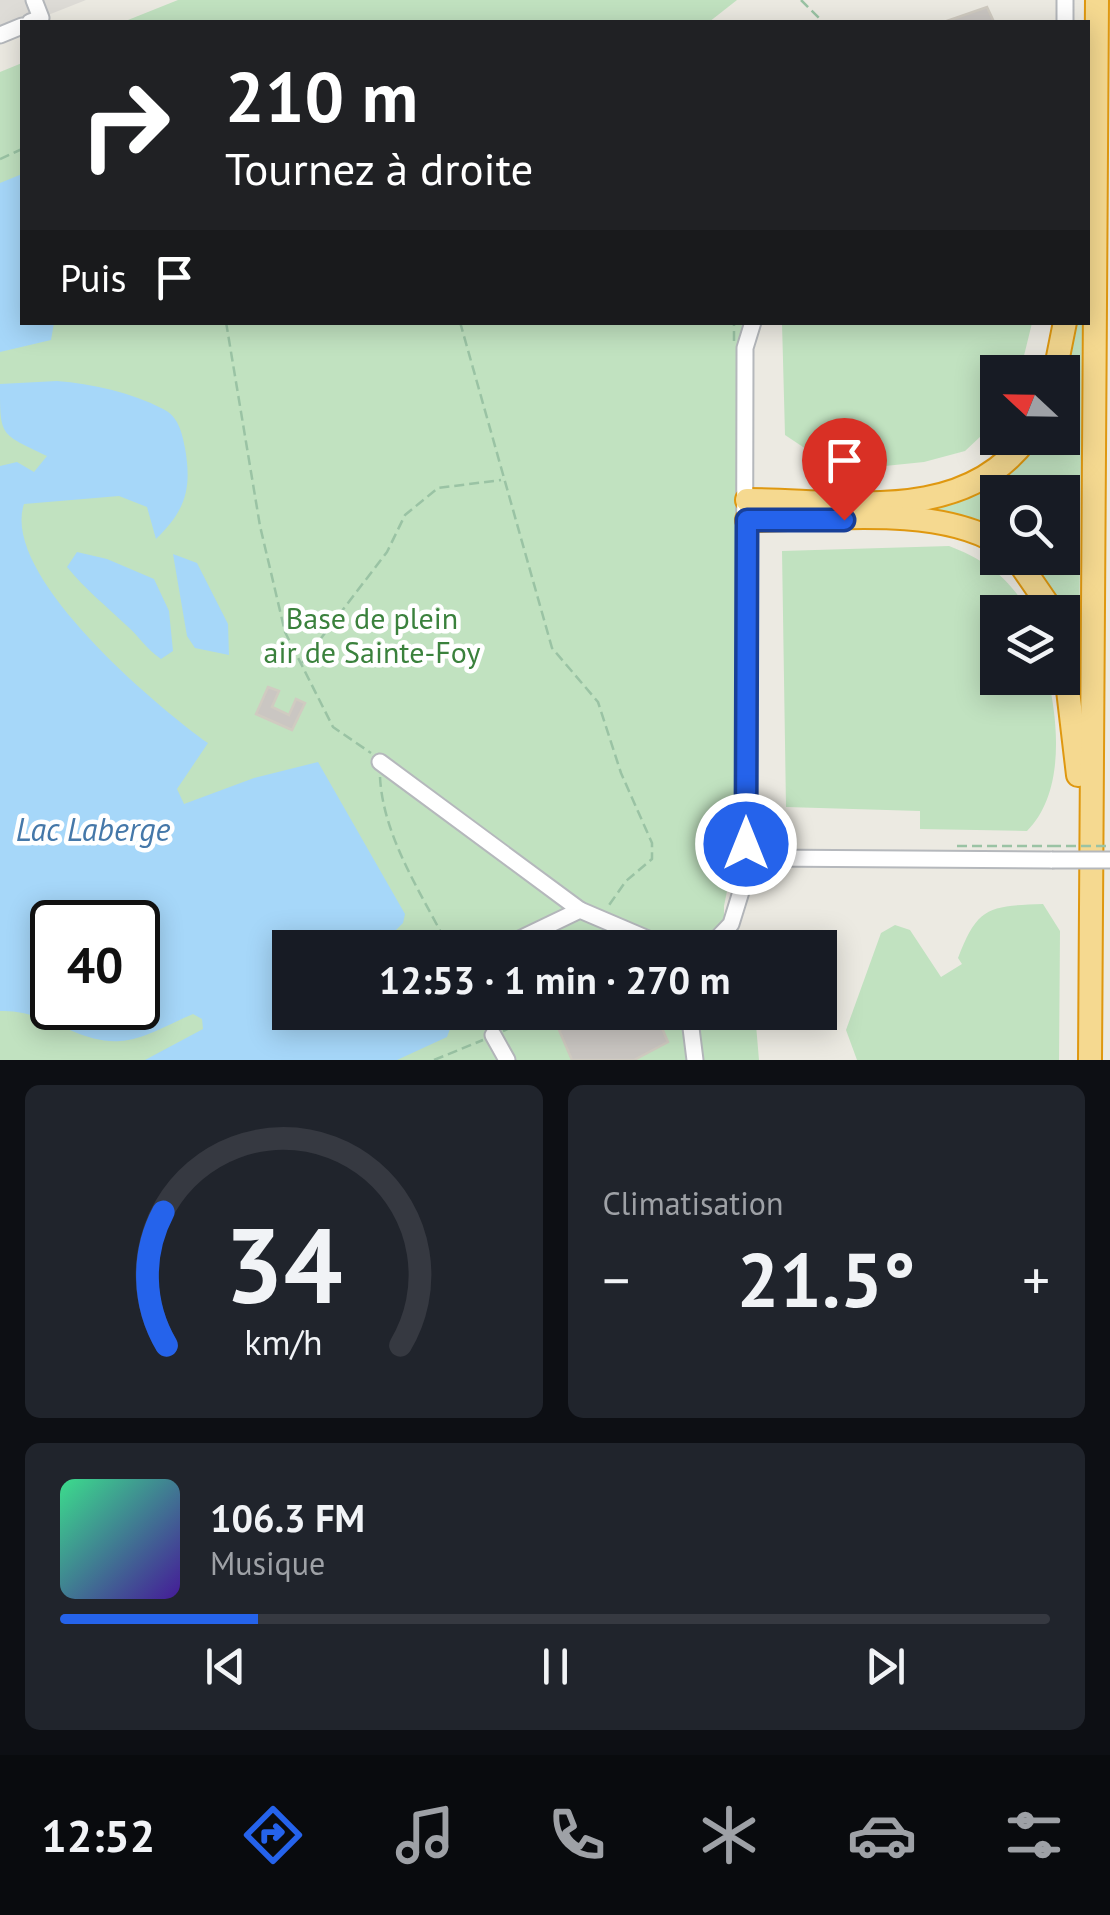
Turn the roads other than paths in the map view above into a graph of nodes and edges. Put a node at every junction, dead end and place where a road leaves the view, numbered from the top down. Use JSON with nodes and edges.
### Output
{"nodes":[{"id":1,"x":34,"y":0,"type":"edge"},
{"id":2,"x":1097,"y":0,"type":"edge"},
{"id":3,"x":36,"y":20,"type":"edge"},
{"id":4,"x":1096,"y":58,"type":"junction"},
{"id":5,"x":1090,"y":99,"type":"edge"},
{"id":6,"x":751,"y":325,"type":"edge"},
{"id":7,"x":1064,"y":325,"type":"edge"},
{"id":8,"x":1058,"y":355,"type":"edge"},
{"id":9,"x":1012,"y":455,"type":"edge"},
{"id":10,"x":747,"y":510,"type":"junction"},
{"id":11,"x":980,"y":534,"type":"edge"},
{"id":12,"x":1071,"y":695,"type":"edge"},
{"id":13,"x":380,"y":762,"type":"road end"},
{"id":14,"x":746,"y":858,"type":"junction"},
{"id":15,"x":1101,"y":867,"type":"edge"},
{"id":16,"x":580,"y":910,"type":"junction"},
{"id":17,"x":538,"y":930,"type":"edge"},
{"id":18,"x":622,"y":930,"type":"edge"},
{"id":19,"x":727,"y":930,"type":"edge"},
{"id":20,"x":691,"y":1030,"type":"edge"},
{"id":21,"x":493,"y":1035,"type":"road end"},
{"id":22,"x":507,"y":1060,"type":"edge"},
{"id":23,"x":695,"y":1060,"type":"edge"},
{"id":24,"x":1087,"y":1060,"type":"edge"}],
"edges":[{"from":1,"to":3,"type":"street"},
{"from":2,"to":4,"type":"highway"},
{"from":4,"to":5,"type":"highway"},
{"from":4,"to":15,"type":"highway"},
{"from":6,"to":10,"type":"street"},
{"from":7,"to":8,"type":"highway"},
{"from":9,"to":10,"type":"highway"},
{"from":10,"to":11,"type":"highway"},
{"from":10,"to":14,"type":"street"},
{"from":12,"to":15,"type":"highway"},
{"from":13,"to":16,"type":"street"},
{"from":14,"to":15,"type":"street","bridge":true},
{"from":14,"to":19,"type":"street"},
{"from":15,"to":24,"type":"highway"},
{"from":16,"to":17,"type":"street"},
{"from":16,"to":18,"type":"street"},
{"from":20,"to":23,"type":"street"},
{"from":21,"to":22,"type":"street"}]}
